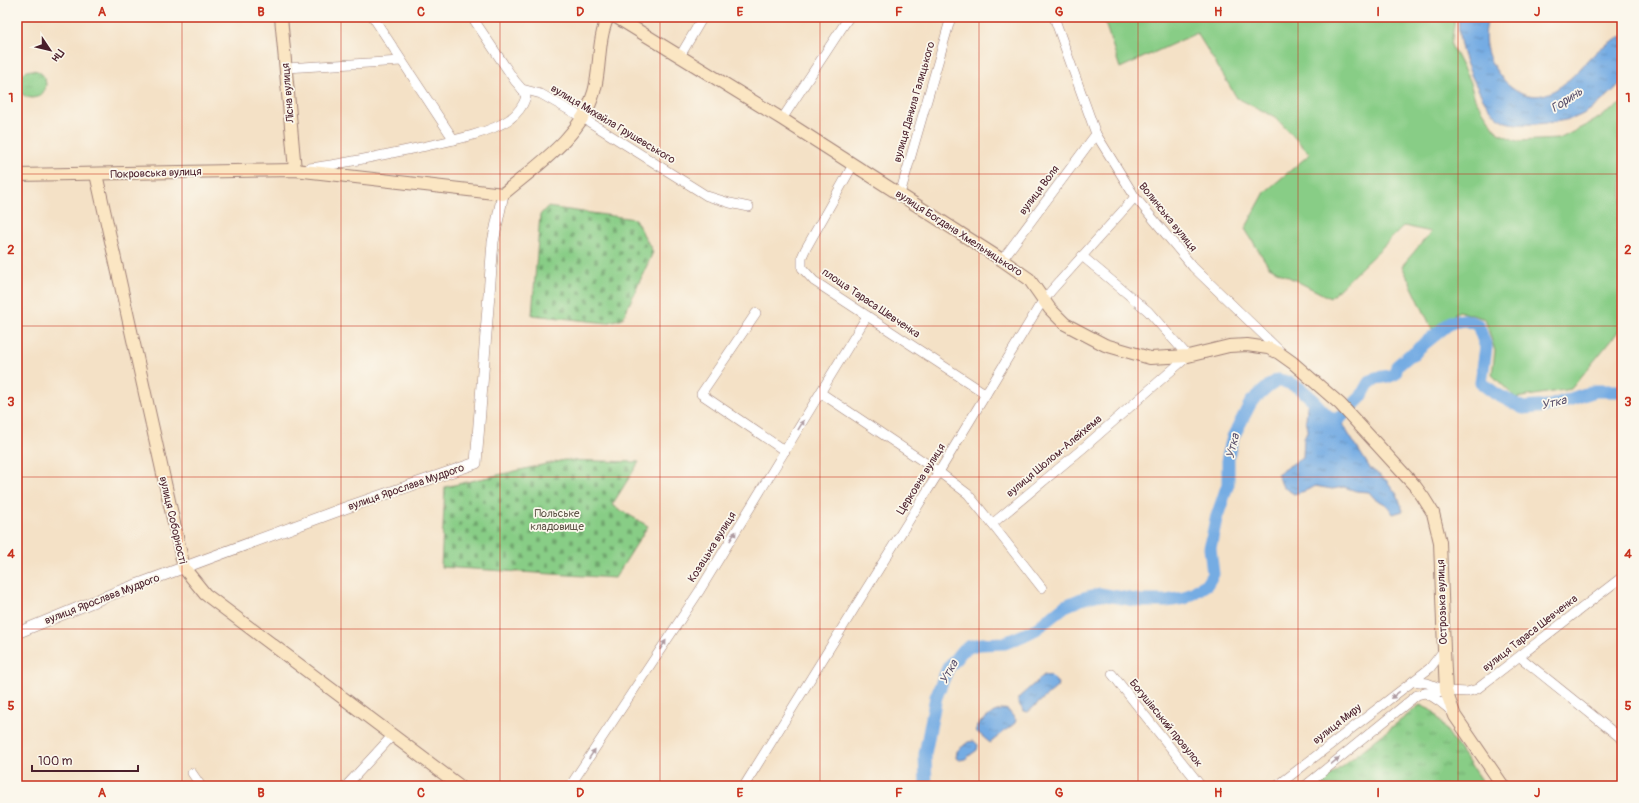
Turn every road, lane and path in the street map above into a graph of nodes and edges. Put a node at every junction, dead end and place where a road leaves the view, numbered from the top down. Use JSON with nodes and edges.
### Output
{"nodes":[{"id":1,"x":281,"y":17,"type":"edge"},
{"id":2,"x":372,"y":17,"type":"edge"},
{"id":3,"x":472,"y":17,"type":"edge"},
{"id":4,"x":598,"y":17,"type":"edge"},
{"id":5,"x":608,"y":17,"type":"edge"},
{"id":6,"x":703,"y":17,"type":"edge"},
{"id":7,"x":849,"y":17,"type":"edge"},
{"id":8,"x":951,"y":17,"type":"edge"},
{"id":9,"x":1054,"y":17,"type":"edge"},
{"id":10,"x":619,"y":19,"type":"edge"},
{"id":11,"x":601,"y":41,"type":"junction"},
{"id":12,"x":680,"y":56,"type":"junction"},
{"id":13,"x":401,"y":61,"type":"junction"},
{"id":14,"x":286,"y":68,"type":"junction"},
{"id":15,"x":522,"y":89,"type":"junction"},
{"id":16,"x":583,"y":118,"type":"junction"},
{"id":17,"x":782,"y":119,"type":"junction"},
{"id":18,"x":1096,"y":134,"type":"junction"},
{"id":19,"x":454,"y":140,"type":"junction"},
{"id":20,"x":853,"y":165,"type":"junction"},
{"id":21,"x":295,"y":170,"type":"junction"},
{"id":22,"x":96,"y":174,"type":"junction"},
{"id":23,"x":17,"y":176,"type":"edge"},
{"id":24,"x":503,"y":194,"type":"junction"},
{"id":25,"x":900,"y":194,"type":"junction"},
{"id":26,"x":1135,"y":197,"type":"junction"},
{"id":27,"x":749,"y":207,"type":"dead end"},
{"id":28,"x":1082,"y":256,"type":"junction"},
{"id":29,"x":1002,"y":260,"type":"junction"},
{"id":30,"x":1044,"y":300,"type":"junction"},
{"id":31,"x":756,"y":313,"type":"dead end"},
{"id":32,"x":867,"y":316,"type":"junction"},
{"id":33,"x":1188,"y":356,"type":"junction"},
{"id":34,"x":1289,"y":359,"type":"junction"},
{"id":35,"x":821,"y":393,"type":"junction"},
{"id":36,"x":986,"y":394,"type":"junction"},
{"id":37,"x":1362,"y":428,"type":"joint"},
{"id":38,"x":785,"y":451,"type":"junction"},
{"id":39,"x":939,"y":472,"type":"junction"},
{"id":40,"x":992,"y":524,"type":"junction"},
{"id":41,"x":184,"y":568,"type":"junction"},
{"id":42,"x":1622,"y":577,"type":"edge"},
{"id":43,"x":1042,"y":588,"type":"dead end"},
{"id":44,"x":17,"y":633,"type":"edge"},
{"id":45,"x":1444,"y":650,"type":"junction"},
{"id":46,"x":1520,"y":657,"type":"junction"},
{"id":47,"x":1112,"y":674,"type":"dead end"},
{"id":48,"x":1413,"y":681,"type":"junction"},
{"id":49,"x":1446,"y":691,"type":"junction"},
{"id":50,"x":1425,"y":693,"type":"junction"},
{"id":51,"x":1455,"y":716,"type":"junction"},
{"id":52,"x":392,"y":736,"type":"junction"},
{"id":53,"x":1622,"y":739,"type":"edge"},
{"id":54,"x":192,"y":773,"type":"dead end"},
{"id":55,"x":201,"y":786,"type":"edge"},
{"id":56,"x":346,"y":786,"type":"edge"},
{"id":57,"x":460,"y":786,"type":"edge"},
{"id":58,"x":570,"y":786,"type":"edge"},
{"id":59,"x":744,"y":786,"type":"edge"},
{"id":60,"x":1201,"y":786,"type":"edge"},
{"id":61,"x":1277,"y":786,"type":"edge"},
{"id":62,"x":1305,"y":786,"type":"edge"},
{"id":63,"x":1503,"y":786,"type":"edge"}],
"edges":[{"from":1,"to":14,"type":"main road","name":"Лісна вулиця"},
{"from":2,"to":13,"type":"street"},
{"from":3,"to":15,"type":"street"},
{"from":4,"to":11,"type":"main road"},
{"from":5,"to":11,"type":"main road"},
{"from":6,"to":12,"type":"street"},
{"from":7,"to":17,"type":"street"},
{"from":8,"to":25,"type":"street","name":"вулиця Данила Галицького"},
{"from":9,"to":18,"type":"street","name":"Волинська вулиця"},
{"from":10,"to":11,"type":"main road"},
{"from":10,"to":12,"type":"main road","name":"вулиця Богдана Хмельницького"},
{"from":11,"to":16,"type":"main road"},
{"from":12,"to":17,"type":"main road","name":"вулиця Богдана Хмельницького"},
{"from":13,"to":14,"type":"street"},
{"from":13,"to":19,"type":"street"},
{"from":14,"to":21,"type":"main road","name":"Лісна вулиця"},
{"from":15,"to":16,"type":"street","name":"вулиця Михайла Грушевського"},
{"from":15,"to":19,"type":"street","name":"Покровська вулиця"},
{"from":16,"to":24,"type":"main road"},
{"from":16,"to":27,"type":"street","name":"вулиця Михайла Грушевського"},
{"from":17,"to":20,"type":"main road","name":"вулиця Богдана Хмельницького"},
{"from":18,"to":26,"type":"street","name":"Волинська вулиця"},
{"from":18,"to":29,"type":"street","name":"вулиця Воля"},
{"from":19,"to":21,"type":"street","name":"Покровська вулиця"},
{"from":20,"to":25,"type":"main road","name":"вулиця Богдана Хмельницького"},
{"from":20,"to":32,"type":"street","name":"площа Тараса Шевченка"},
{"from":21,"to":22,"type":"main road","name":"Покровська вулиця"},
{"from":21,"to":24,"type":"main road","name":"Покровська вулиця"},
{"from":22,"to":23,"type":"main road","name":"Покровська вулиця"},
{"from":22,"to":41,"type":"main road","name":"вулиця Соборності"},
{"from":24,"to":41,"type":"street","name":"вулиця Ярослава Мудрого"},
{"from":25,"to":29,"type":"main road","name":"вулиця Богдана Хмельницького"},
{"from":26,"to":28,"type":"street","name":"Церковна вулиця"},
{"from":26,"to":34,"type":"street","name":"Волинська вулиця"},
{"from":28,"to":30,"type":"street","name":"Церковна вулиця"},
{"from":28,"to":33,"type":"street"},
{"from":29,"to":30,"type":"main road","name":"вулиця Богдана Хмельницького"},
{"from":30,"to":33,"type":"main road","name":"вулиця Богдана Хмельницького"},
{"from":30,"to":36,"type":"street","name":"Церковна вулиця"},
{"from":31,"to":38,"type":"street"},
{"from":32,"to":35,"type":"street","name":"Козацька вулиця"},
{"from":32,"to":36,"type":"street","name":"площа Тараса Шевченка"},
{"from":33,"to":34,"type":"main road","name":"вулиця Богдана Хмельницького"},
{"from":33,"to":40,"type":"street","name":"вулиця Шолом-Алейхема"},
{"from":34,"to":37,"type":"main road","name":"вулиця Богдана Хмельницького"},
{"from":38,"to":35,"type":"street","name":"Козацька вулиця","one_way":true},
{"from":35,"to":39,"type":"street"},
{"from":36,"to":39,"type":"street","name":"Церковна вулиця"},
{"from":37,"to":45,"type":"main road","name":"Острозька вулиця"},
{"from":58,"to":38,"type":"street","name":"Козацька вулиця","one_way":true},
{"from":39,"to":40,"type":"street"},
{"from":39,"to":59,"type":"street","name":"Церковна вулиця"},
{"from":40,"to":43,"type":"street"},
{"from":41,"to":44,"type":"street","name":"вулиця Ярослава Мудрого"},
{"from":41,"to":52,"type":"main road","name":"вулиця Соборності"},
{"from":42,"to":46,"type":"street","name":"вулиця Тараса Шевченка"},
{"from":45,"to":48,"type":"street","name":"вулиця Миру"},
{"from":45,"to":49,"type":"main road","name":"Острозька вулиця"},
{"from":46,"to":49,"type":"street","name":"вулиця Тараса Шевченка"},
{"from":46,"to":53,"type":"street"},
{"from":47,"to":60,"type":"street","name":"Богушівський провулок"},
{"from":48,"to":49,"type":"street"},
{"from":48,"to":61,"type":"street","name":"вулиця Миру","one_way":true},
{"from":49,"to":50,"type":"street"},
{"from":49,"to":51,"type":"main road","name":"Острозька вулиця"},
{"from":50,"to":51,"type":"street"},
{"from":62,"to":50,"type":"street","one_way":true},
{"from":51,"to":63,"type":"main road","name":"Острозька вулиця"},
{"from":52,"to":56,"type":"street"},
{"from":52,"to":57,"type":"main road","name":"вулиця Соборності"},
{"from":54,"to":55,"type":"street"}]}
